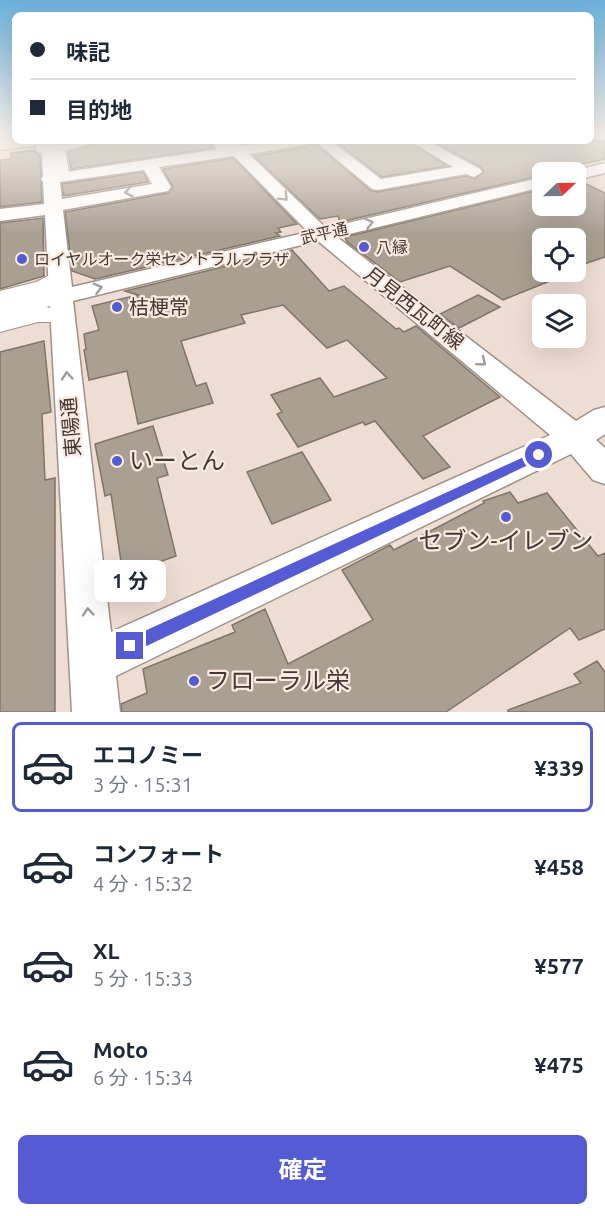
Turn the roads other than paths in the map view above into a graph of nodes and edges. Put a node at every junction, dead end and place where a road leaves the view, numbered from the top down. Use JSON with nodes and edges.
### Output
{"nodes":[{"id":1,"x":50,"y":167,"type":"edge"},
{"id":2,"x":56,"y":167,"type":"edge"},
{"id":3,"x":63,"y":167,"type":"edge"},
{"id":4,"x":143,"y":167,"type":"edge"},
{"id":5,"x":151,"y":167,"type":"edge"},
{"id":6,"x":253,"y":167,"type":"edge"},
{"id":7,"x":355,"y":167,"type":"edge"},
{"id":8,"x":465,"y":167,"type":"edge"},
{"id":9,"x":605,"y":168,"type":"edge"},
{"id":10,"x":468,"y":169,"type":"junction"},
{"id":11,"x":586,"y":173,"type":"edge"},
{"id":12,"x":586,"y":175,"type":"edge"},
{"id":13,"x":605,"y":181,"type":"edge"},
{"id":14,"x":532,"y":184,"type":"edge"},
{"id":15,"x":507,"y":190,"type":"junction"},
{"id":16,"x":52,"y":198,"type":"junction"},
{"id":17,"x":0,"y":215,"type":"edge"},
{"id":18,"x":321,"y":234,"type":"junction"},
{"id":19,"x":0,"y":296,"type":"edge"},
{"id":20,"x":60,"y":297,"type":"junction"},
{"id":21,"x":0,"y":304,"type":"edge"},
{"id":22,"x":0,"y":311,"type":"edge"},
{"id":23,"x":0,"y":318,"type":"edge"},
{"id":24,"x":0,"y":326,"type":"edge"},
{"id":25,"x":590,"y":428,"type":"edge"},
{"id":26,"x":605,"y":470,"type":"edge"},
{"id":27,"x":92,"y":664,"type":"junction"},
{"id":28,"x":96,"y":712,"type":"edge"}],
"edges":[{"from":1,"to":16,"type":"street","name":"東陽通"},
{"from":2,"to":3,"type":"street"},
{"from":4,"to":16,"type":"street"},
{"from":5,"to":16,"type":"street","one_way":true},
{"from":6,"to":18,"type":"street","name":"月見西瓦町線","one_way":true},
{"from":7,"to":10,"type":"street"},
{"from":8,"to":10,"type":"street"},
{"from":9,"to":11,"type":"street"},
{"from":10,"to":15,"type":"street"},
{"from":12,"to":13,"type":"street"},
{"from":14,"to":15,"type":"street","name":"武平通"},
{"from":18,"to":15,"type":"street","name":"武平通","one_way":true},
{"from":16,"to":17,"type":"street"},
{"from":16,"to":20,"type":"street","name":"東陽通"},
{"from":20,"to":18,"type":"street","name":"武平通","one_way":true},
{"from":18,"to":25,"type":"street","name":"月見西瓦町線","one_way":true},
{"from":19,"to":21,"type":"street"},
{"from":20,"to":22,"type":"street","name":"武平通"},
{"from":27,"to":20,"type":"street","name":"東陽通","one_way":true},
{"from":23,"to":24,"type":"street"},
{"from":25,"to":26,"type":"street","name":"月見西瓦町線"},
{"from":25,"to":27,"type":"street"},
{"from":27,"to":28,"type":"street","name":"東陽通"}]}
